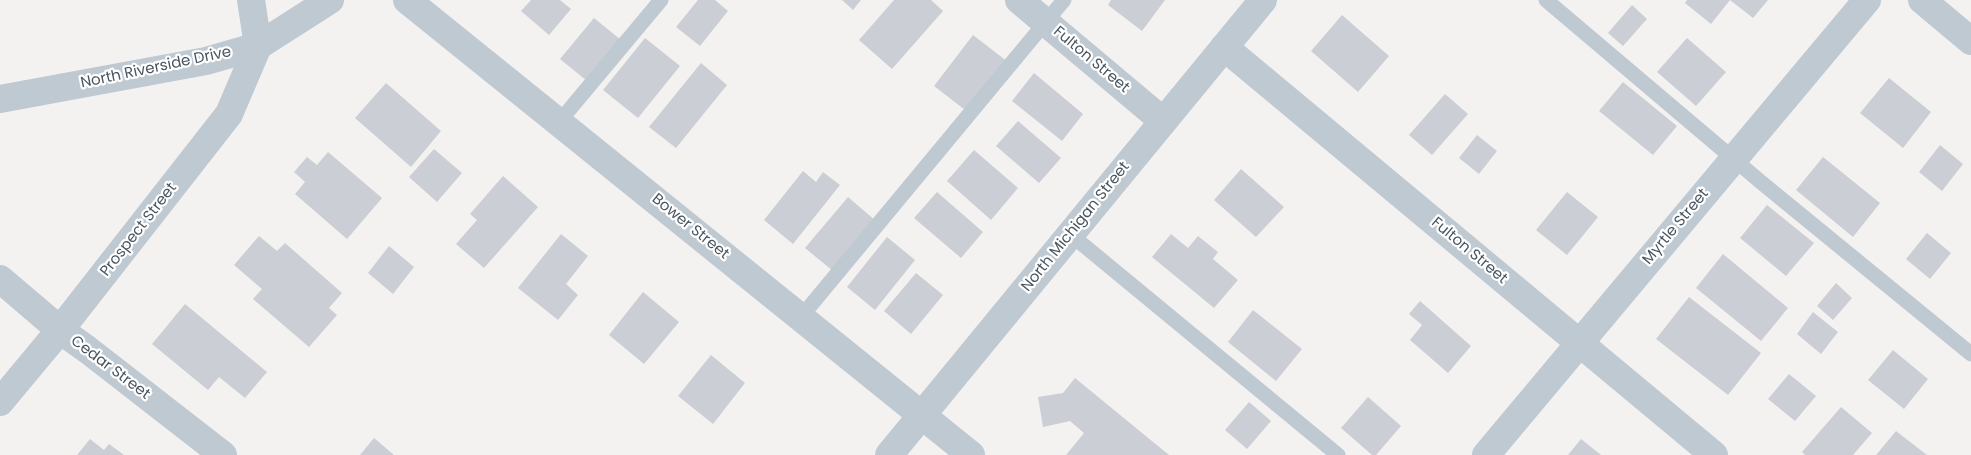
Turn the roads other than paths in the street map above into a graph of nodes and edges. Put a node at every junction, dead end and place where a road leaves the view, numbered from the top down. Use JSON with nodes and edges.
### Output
{"nodes":[{"id":1,"x":251,"y":0,"type":"edge"},
{"id":2,"x":330,"y":0,"type":"edge"},
{"id":3,"x":407,"y":0,"type":"edge"},
{"id":4,"x":661,"y":0,"type":"edge"},
{"id":5,"x":1019,"y":0,"type":"edge"},
{"id":6,"x":1064,"y":0,"type":"edge"},
{"id":7,"x":1264,"y":0,"type":"edge"},
{"id":8,"x":1546,"y":0,"type":"edge"},
{"id":9,"x":1867,"y":0,"type":"edge"},
{"id":10,"x":1922,"y":0,"type":"edge"},
{"id":11,"x":1046,"y":22,"type":"junction"},
{"id":12,"x":1971,"y":41,"type":"edge"},
{"id":13,"x":258,"y":46,"type":"junction"},
{"id":14,"x":1224,"y":47,"type":"junction"},
{"id":15,"x":0,"y":99,"type":"edge"},
{"id":16,"x":1163,"y":121,"type":"junction"},
{"id":17,"x":560,"y":122,"type":"junction"},
{"id":18,"x":1733,"y":159,"type":"junction"},
{"id":19,"x":1070,"y":234,"type":"junction"},
{"id":20,"x":0,"y":279,"type":"edge"},
{"id":21,"x":801,"y":317,"type":"junction"},
{"id":22,"x":60,"y":330,"type":"junction"},
{"id":23,"x":1579,"y":342,"type":"junction"},
{"id":24,"x":1971,"y":354,"type":"edge"},
{"id":25,"x":0,"y":402,"type":"edge"},
{"id":26,"x":922,"y":415,"type":"junction"},
{"id":27,"x":222,"y":455,"type":"edge"},
{"id":28,"x":889,"y":455,"type":"edge"},
{"id":29,"x":971,"y":455,"type":"edge"},
{"id":30,"x":1338,"y":455,"type":"edge"},
{"id":31,"x":1486,"y":455,"type":"edge"},
{"id":32,"x":1714,"y":455,"type":"edge"}],
"edges":[{"from":1,"to":13,"type":"street"},
{"from":2,"to":13,"type":"street","name":"North Riverside Drive"},
{"from":3,"to":17,"type":"street","name":"Bower Street"},
{"from":4,"to":17,"type":"lane"},
{"from":5,"to":11,"type":"street","name":"Fulton Street"},
{"from":6,"to":11,"type":"lane"},
{"from":7,"to":14,"type":"street","name":"North Michigan Street"},
{"from":8,"to":18,"type":"lane"},
{"from":9,"to":18,"type":"street","name":"Myrtle Street"},
{"from":10,"to":12,"type":"street"},
{"from":11,"to":16,"type":"street","name":"Fulton Street"},
{"from":11,"to":21,"type":"lane"},
{"from":13,"to":15,"type":"street","name":"North Riverside Drive"},
{"from":13,"to":22,"type":"street","name":"Prospect Street"},
{"from":14,"to":16,"type":"street","name":"North Michigan Street"},
{"from":14,"to":23,"type":"street","name":"Fulton Street"},
{"from":16,"to":19,"type":"street","name":"North Michigan Street"},
{"from":17,"to":21,"type":"street","name":"Bower Street"},
{"from":18,"to":23,"type":"street","name":"Myrtle Street"},
{"from":18,"to":24,"type":"lane"},
{"from":19,"to":26,"type":"street","name":"North Michigan Street"},
{"from":19,"to":30,"type":"lane"},
{"from":20,"to":22,"type":"street","name":"Cedar Street"},
{"from":21,"to":26,"type":"street","name":"Bower Street"},
{"from":22,"to":25,"type":"street","name":"Prospect Street"},
{"from":22,"to":27,"type":"street","name":"Cedar Street"},
{"from":23,"to":31,"type":"street","name":"Myrtle Street"},
{"from":23,"to":32,"type":"street","name":"Fulton Street"},
{"from":26,"to":28,"type":"street","name":"North Michigan Street"},
{"from":26,"to":29,"type":"street","name":"Bower Street"}]}
